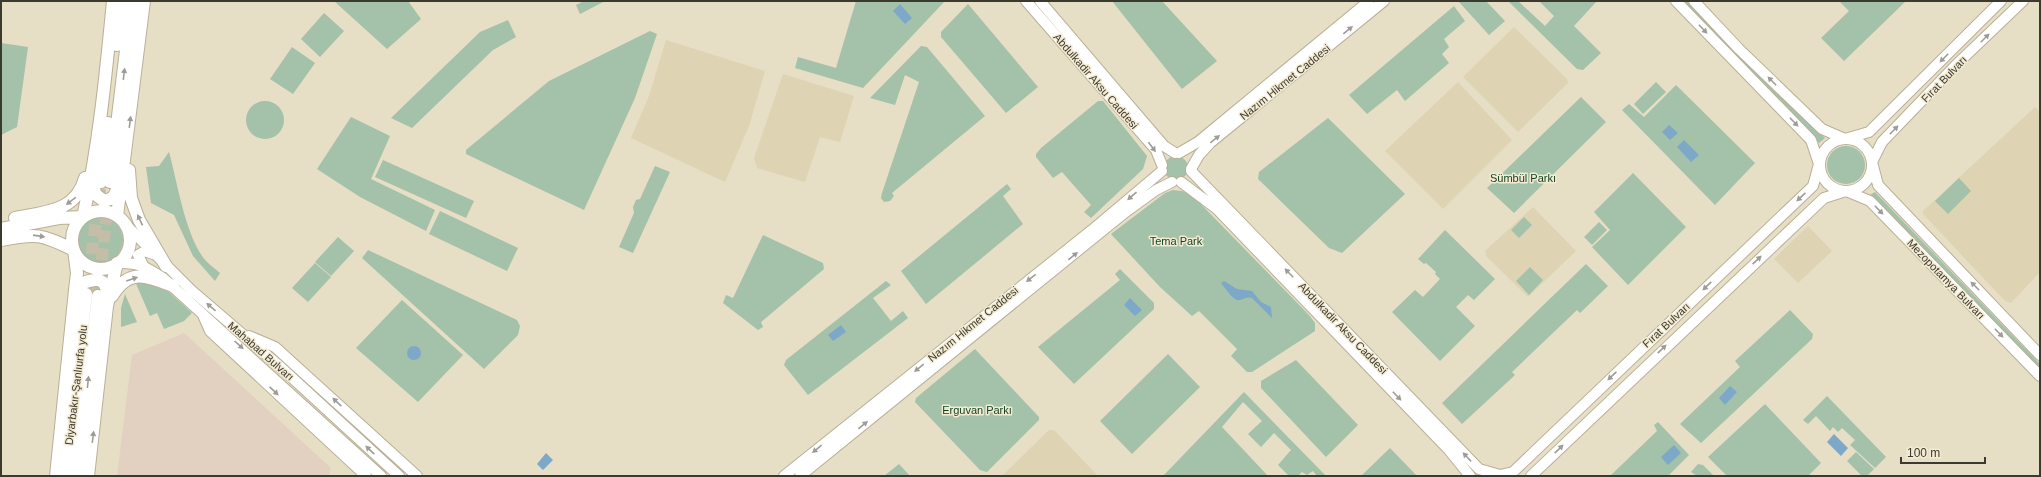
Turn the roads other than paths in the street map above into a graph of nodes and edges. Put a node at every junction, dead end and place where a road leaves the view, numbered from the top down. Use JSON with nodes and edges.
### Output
{"nodes":[{"id":1,"x":112,"y":1,"type":"edge"},
{"id":2,"x":123,"y":1,"type":"edge"},
{"id":3,"x":132,"y":1,"type":"edge"},
{"id":4,"x":144,"y":1,"type":"edge"},
{"id":5,"x":1026,"y":1,"type":"edge"},
{"id":6,"x":1040,"y":1,"type":"edge"},
{"id":7,"x":1369,"y":1,"type":"edge"},
{"id":8,"x":1384,"y":1,"type":"edge"},
{"id":9,"x":1676,"y":1,"type":"edge"},
{"id":10,"x":1694,"y":1,"type":"edge"},
{"id":11,"x":2001,"y":1,"type":"edge"},
{"id":12,"x":2023,"y":1,"type":"edge"},
{"id":13,"x":1845,"y":139,"type":"junction"},
{"id":14,"x":127,"y":145,"type":"junction"},
{"id":15,"x":1177,"y":153,"type":"junction"},
{"id":16,"x":1872,"y":162,"type":"junction"},
{"id":17,"x":1819,"y":164,"type":"junction"},
{"id":18,"x":1162,"y":168,"type":"junction"},
{"id":19,"x":1191,"y":170,"type":"junction"},
{"id":20,"x":122,"y":179,"type":"junction"},
{"id":21,"x":102,"y":180,"type":"junction"},
{"id":22,"x":1177,"y":182,"type":"junction"},
{"id":23,"x":1846,"y":191,"type":"junction"},
{"id":24,"x":84,"y":217,"type":"junction"},
{"id":25,"x":121,"y":220,"type":"junction"},
{"id":26,"x":1,"y":221,"type":"edge"},
{"id":27,"x":1,"y":229,"type":"edge"},
{"id":28,"x":1,"y":240,"type":"edge"},
{"id":29,"x":74,"y":250,"type":"junction"},
{"id":30,"x":155,"y":255,"type":"junction"},
{"id":31,"x":117,"y":263,"type":"junction"},
{"id":32,"x":143,"y":265,"type":"junction"},
{"id":33,"x":166,"y":266,"type":"junction"},
{"id":34,"x":173,"y":286,"type":"junction"},
{"id":35,"x":86,"y":296,"type":"junction"},
{"id":36,"x":107,"y":306,"type":"junction"},
{"id":37,"x":201,"y":312,"type":"junction"},
{"id":38,"x":242,"y":333,"type":"junction"},
{"id":39,"x":2040,"y":355,"type":"edge"},
{"id":40,"x":2040,"y":376,"type":"edge"},
{"id":41,"x":56,"y":476,"type":"edge"},
{"id":42,"x":65,"y":476,"type":"edge"},
{"id":43,"x":77,"y":476,"type":"edge"},
{"id":44,"x":88,"y":476,"type":"edge"},
{"id":45,"x":366,"y":476,"type":"edge"},
{"id":46,"x":381,"y":476,"type":"edge"},
{"id":47,"x":399,"y":476,"type":"edge"},
{"id":48,"x":417,"y":476,"type":"edge"},
{"id":49,"x":784,"y":476,"type":"edge"},
{"id":50,"x":800,"y":476,"type":"edge"},
{"id":51,"x":1470,"y":476,"type":"edge"},
{"id":52,"x":1498,"y":476,"type":"edge"},
{"id":53,"x":1531,"y":476,"type":"edge"}],
"edges":[{"from":1,"to":21,"type":"highway"},
{"from":1,"to":26,"type":"highway","one_way":true},
{"from":2,"to":21,"type":"highway"},
{"from":21,"to":3,"type":"highway","one_way":true},
{"from":14,"to":4,"type":"highway","one_way":true},
{"from":5,"to":18,"type":"main road","name":"Abdulkadir Aksu Caddesi","one_way":true},
{"from":6,"to":15,"type":"main road","name":"Abdulkadir Aksu Caddesi"},
{"from":7,"to":15,"type":"main road","name":"Nazım Hikmet Caddesi"},
{"from":19,"to":8,"type":"main road","name":"Nazım Hikmet Caddesi","one_way":true},
{"from":9,"to":17,"type":"main road","one_way":true},
{"from":13,"to":10,"type":"main road","one_way":true},
{"from":11,"to":13,"type":"main road","name":"Fırat Bulvarı","one_way":true},
{"from":16,"to":12,"type":"main road","name":"Fırat Bulvarı","one_way":true},
{"from":13,"to":16,"type":"main road"},
{"from":13,"to":17,"type":"main road"},
{"from":14,"to":20,"type":"highway"},
{"from":33,"to":14,"type":"highway","one_way":true},
{"from":15,"to":18,"type":"main road"},
{"from":15,"to":19,"type":"main road"},
{"from":16,"to":23,"type":"main road"},
{"from":39,"to":16,"type":"main road","name":"Mezopotamya Bulvarı","one_way":true},
{"from":17,"to":23,"type":"main road"},
{"from":17,"to":52,"type":"main road","name":"Fırat Bulvarı","one_way":true},
{"from":18,"to":22,"type":"main road"},
{"from":18,"to":49,"type":"main road","name":"Nazım Hikmet Caddesi","one_way":true},
{"from":19,"to":22,"type":"main road"},
{"from":52,"to":19,"type":"main road","name":"Abdulkadir Aksu Caddesi","one_way":true},
{"from":20,"to":21,"type":"highway"},
{"from":20,"to":25,"type":"highway"},
{"from":21,"to":24,"type":"highway"},
{"from":50,"to":22,"type":"main road","name":"Nazım Hikmet Caddesi","one_way":true},
{"from":22,"to":51,"type":"main road","name":"Abdulkadir Aksu Caddesi","one_way":true},
{"from":23,"to":40,"type":"main road","name":"Mezopotamya Bulvarı","one_way":true},
{"from":53,"to":23,"type":"main road","name":"Fırat Bulvarı","one_way":true},
{"from":24,"to":25,"type":"highway"},
{"from":24,"to":27,"type":"highway"},
{"from":24,"to":29,"type":"highway"},
{"from":25,"to":30,"type":"main road","name":"Mahabad Bulvarı"},
{"from":25,"to":31,"type":"highway"},
{"from":28,"to":29,"type":"highway","one_way":true},
{"from":29,"to":31,"type":"highway"},
{"from":29,"to":35,"type":"highway"},
{"from":30,"to":32,"type":"main road"},
{"from":30,"to":33,"type":"main road","name":"Mahabad Bulvarı"},
{"from":31,"to":32,"type":"main road","name":"Mahabad Bulvarı"},
{"from":31,"to":36,"type":"highway"},
{"from":32,"to":34,"type":"main road","name":"Mahabad Bulvarı"},
{"from":38,"to":33,"type":"main road","name":"Mahabad Bulvarı","one_way":true},
{"from":36,"to":34,"type":"highway","one_way":true},
{"from":34,"to":37,"type":"main road","name":"Mahabad Bulvarı"},
{"from":35,"to":36,"type":"highway"},
{"from":35,"to":41,"type":"highway"},
{"from":35,"to":42,"type":"highway","name":"Diyarbakır-Şanlıurfa yolu"},
{"from":43,"to":35,"type":"highway","name":"Diyarbakır-Şanlıurfa yolu","one_way":true},
{"from":44,"to":36,"type":"highway","one_way":true},
{"from":37,"to":45,"type":"main road","one_way":true},
{"from":37,"to":46,"type":"main road","name":"Mahabad Bulvarı","one_way":true},
{"from":47,"to":38,"type":"main road","name":"Mahabad Bulvarı","one_way":true},
{"from":48,"to":38,"type":"main road","one_way":true}]}
